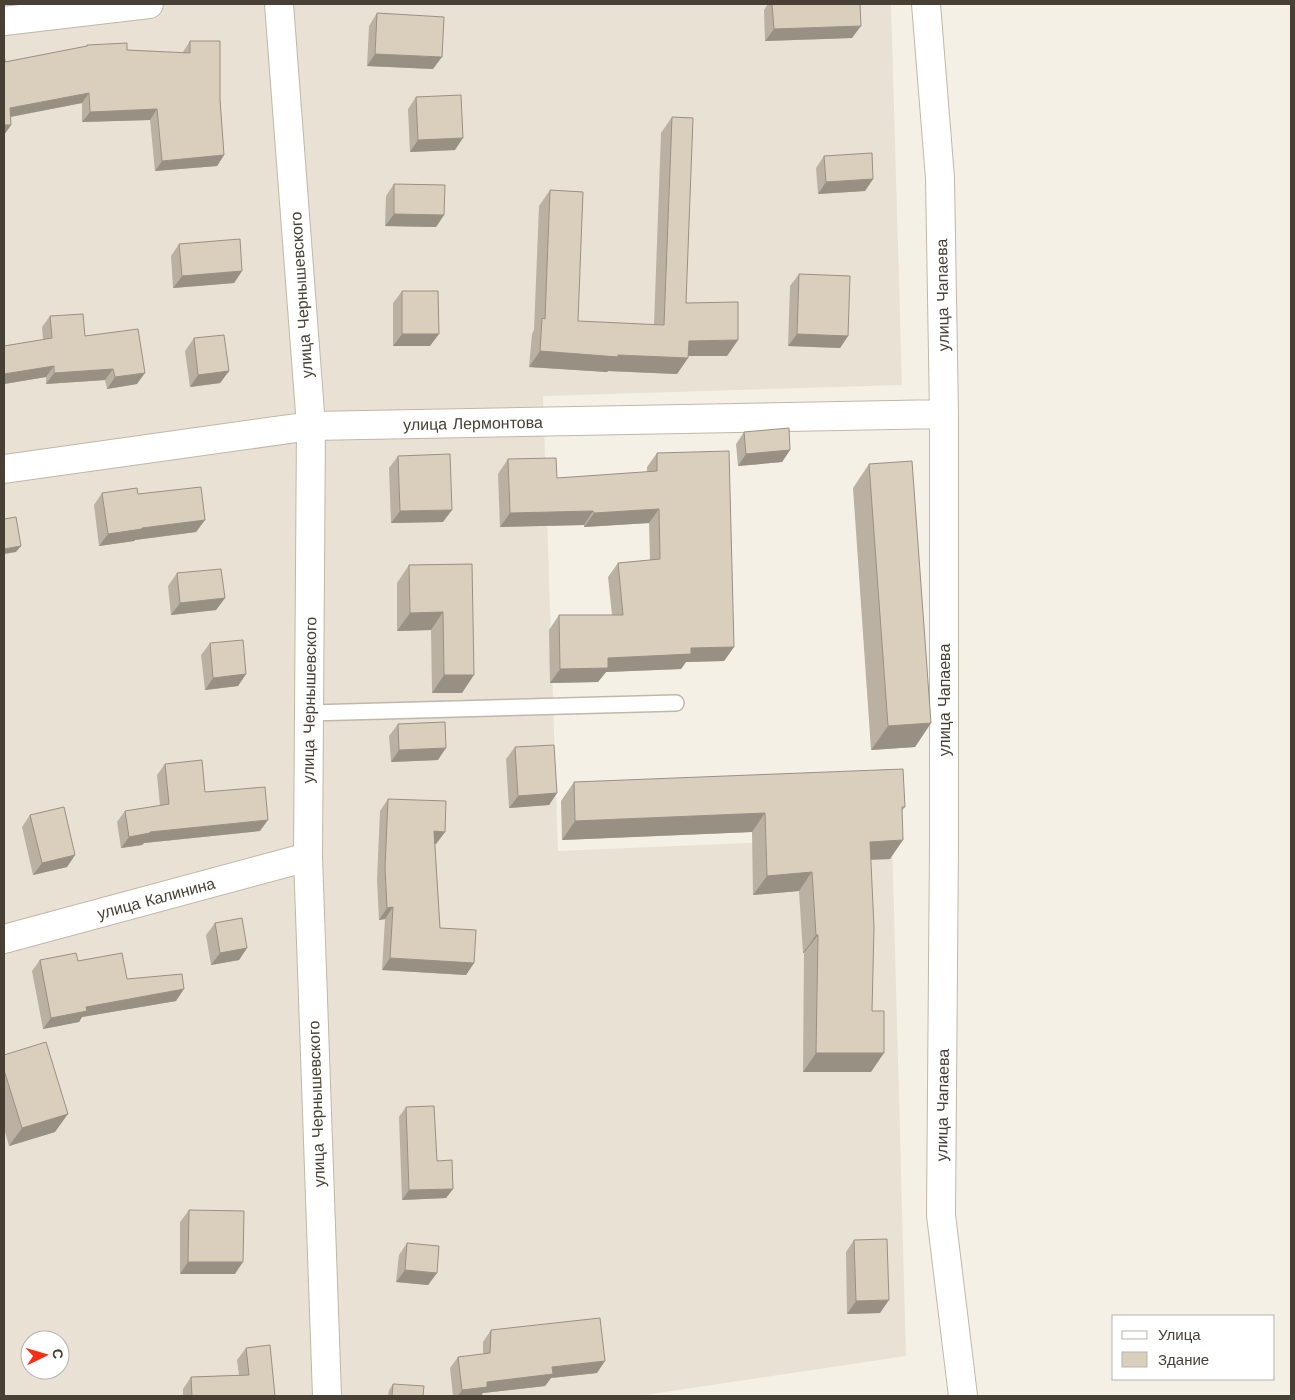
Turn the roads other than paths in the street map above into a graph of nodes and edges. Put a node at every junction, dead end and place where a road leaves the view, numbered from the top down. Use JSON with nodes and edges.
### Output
{"nodes":[{"id":1,"x":149,"y":4,"type":"edge"},
{"id":2,"x":279,"y":4,"type":"edge"},
{"id":3,"x":926,"y":4,"type":"edge"},
{"id":4,"x":4,"y":21,"type":"edge"},
{"id":5,"x":944,"y":414,"type":"junction"},
{"id":6,"x":311,"y":426,"type":"junction"},
{"id":7,"x":4,"y":469,"type":"edge"},
{"id":8,"x":676,"y":703,"type":"dead end"},
{"id":9,"x":310,"y":713,"type":"junction"},
{"id":10,"x":308,"y":857,"type":"junction"},
{"id":11,"x":4,"y":939,"type":"edge"},
{"id":12,"x":327,"y":1396,"type":"edge"},
{"id":13,"x":964,"y":1396,"type":"edge"}],
"edges":[{"from":1,"to":4,"type":"street"},
{"from":2,"to":6,"type":"street","name":"улица Чернышевского"},
{"from":3,"to":5,"type":"street","name":"улица Чапаева"},
{"from":5,"to":6,"type":"street","name":"улица Лермонтова"},
{"from":5,"to":13,"type":"street","name":"улица Чапаева"},
{"from":6,"to":7,"type":"street","name":"улица Лермонтова"},
{"from":6,"to":9,"type":"street","name":"улица Чернышевского"},
{"from":8,"to":9,"type":"lane"},
{"from":9,"to":10,"type":"street","name":"улица Чернышевского"},
{"from":10,"to":11,"type":"street","name":"улица Калинина"},
{"from":10,"to":12,"type":"street","name":"улица Чернышевского"}]}
